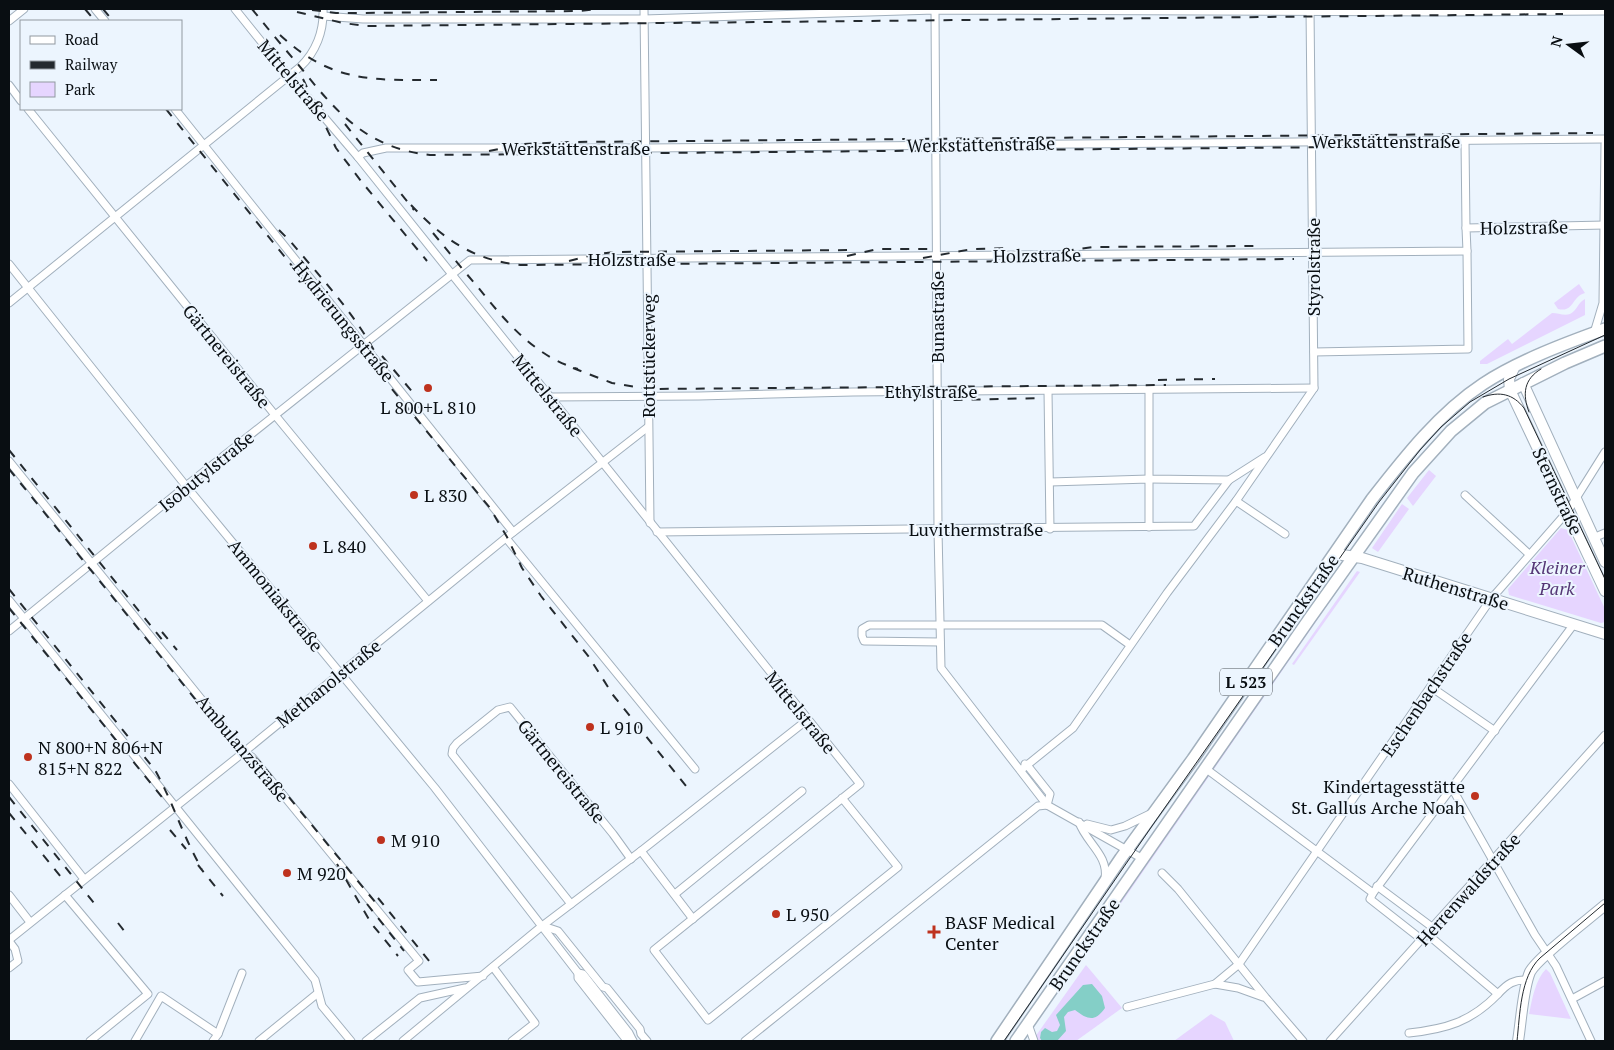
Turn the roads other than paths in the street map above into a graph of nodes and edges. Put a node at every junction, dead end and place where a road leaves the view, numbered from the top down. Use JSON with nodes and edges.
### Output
{"nodes":[{"id":1,"x":24,"y":9,"type":"edge"},
{"id":2,"x":95,"y":9,"type":"edge"},
{"id":3,"x":234,"y":9,"type":"edge"},
{"id":4,"x":644,"y":9,"type":"edge"},
{"id":5,"x":936,"y":9,"type":"edge"},
{"id":6,"x":1310,"y":10,"type":"edge"},
{"id":7,"x":1605,"y":11,"type":"edge"},
{"id":8,"x":324,"y":12,"type":"edge"},
{"id":9,"x":644,"y":19,"type":"junction"},
{"id":10,"x":104,"y":20,"type":"edge"},
{"id":11,"x":9,"y":21,"type":"edge"},
{"id":12,"x":289,"y":76,"type":"junction"},
{"id":13,"x":9,"y":85,"type":"edge"},
{"id":14,"x":20,"y":100,"type":"edge"},
{"id":15,"x":29,"y":110,"type":"edge"},
{"id":16,"x":176,"y":110,"type":"edge"},
{"id":17,"x":1605,"y":139,"type":"edge"},
{"id":18,"x":1310,"y":141,"type":"junction"},
{"id":19,"x":1465,"y":141,"type":"junction"},
{"id":20,"x":936,"y":144,"type":"junction"},
{"id":21,"x":1605,"y":144,"type":"edge"},
{"id":22,"x":204,"y":145,"type":"junction"},
{"id":23,"x":646,"y":148,"type":"junction"},
{"id":24,"x":358,"y":157,"type":"junction"},
{"id":25,"x":115,"y":217,"type":"junction"},
{"id":26,"x":1605,"y":225,"type":"edge"},
{"id":27,"x":1466,"y":228,"type":"junction"},
{"id":28,"x":1605,"y":244,"type":"edge"},
{"id":29,"x":1605,"y":248,"type":"edge"},
{"id":30,"x":1467,"y":251,"type":"junction"},
{"id":31,"x":1313,"y":252,"type":"junction"},
{"id":32,"x":936,"y":256,"type":"junction"},
{"id":33,"x":647,"y":259,"type":"junction"},
{"id":34,"x":9,"y":264,"type":"edge"},
{"id":35,"x":451,"y":275,"type":"junction"},
{"id":36,"x":27,"y":288,"type":"junction"},
{"id":37,"x":9,"y":303,"type":"edge"},
{"id":38,"x":1600,"y":331,"type":"edge"},
{"id":39,"x":363,"y":344,"type":"junction"},
{"id":40,"x":1605,"y":346,"type":"edge"},
{"id":41,"x":1314,"y":352,"type":"junction"},
{"id":42,"x":1515,"y":366,"type":"junction"},
{"id":43,"x":1523,"y":384,"type":"junction"},
{"id":44,"x":1314,"y":388,"type":"junction"},
{"id":45,"x":1149,"y":390,"type":"junction"},
{"id":46,"x":1510,"y":390,"type":"junction"},
{"id":47,"x":937,"y":391,"type":"junction"},
{"id":48,"x":1048,"y":391,"type":"junction"},
{"id":49,"x":649,"y":395,"type":"junction"},
{"id":50,"x":549,"y":396,"type":"junction"},
{"id":51,"x":275,"y":415,"type":"junction"},
{"id":52,"x":648,"y":427,"type":"junction"},
{"id":53,"x":1605,"y":452,"type":"edge"},
{"id":54,"x":1265,"y":457,"type":"junction"},
{"id":55,"x":9,"y":461,"type":"edge"},
{"id":56,"x":602,"y":462,"type":"junction"},
{"id":57,"x":1149,"y":479,"type":"junction"},
{"id":58,"x":1229,"y":480,"type":"junction"},
{"id":59,"x":1050,"y":482,"type":"junction"},
{"id":60,"x":186,"y":486,"type":"junction"},
{"id":61,"x":1465,"y":495,"type":"dead end"},
{"id":62,"x":1575,"y":498,"type":"junction"},
{"id":63,"x":1236,"y":501,"type":"junction"},
{"id":64,"x":1568,"y":511,"type":"junction"},
{"id":65,"x":650,"y":523,"type":"junction"},
{"id":66,"x":1149,"y":527,"type":"junction"},
{"id":67,"x":1050,"y":529,"type":"junction"},
{"id":68,"x":938,"y":530,"type":"junction"},
{"id":69,"x":513,"y":532,"type":"junction"},
{"id":70,"x":657,"y":532,"type":"junction"},
{"id":71,"x":1605,"y":533,"type":"edge"},
{"id":72,"x":1285,"y":534,"type":"dead end"},
{"id":73,"x":506,"y":538,"type":"junction"},
{"id":74,"x":1593,"y":538,"type":"junction"},
{"id":75,"x":1336,"y":554,"type":"junction"},
{"id":76,"x":1529,"y":554,"type":"junction"},
{"id":77,"x":1354,"y":556,"type":"junction"},
{"id":78,"x":1605,"y":562,"type":"edge"},
{"id":79,"x":92,"y":564,"type":"junction"},
{"id":80,"x":1605,"y":592,"type":"edge"},
{"id":81,"x":1491,"y":599,"type":"junction"},
{"id":82,"x":9,"y":600,"type":"edge"},
{"id":83,"x":428,"y":601,"type":"junction"},
{"id":84,"x":23,"y":619,"type":"junction"},
{"id":85,"x":1574,"y":624,"type":"junction"},
{"id":86,"x":940,"y":625,"type":"junction"},
{"id":87,"x":9,"y":631,"type":"edge"},
{"id":88,"x":1605,"y":634,"type":"edge"},
{"id":89,"x":940,"y":642,"type":"junction"},
{"id":90,"x":1130,"y":645,"type":"junction"},
{"id":91,"x":340,"y":674,"type":"junction"},
{"id":92,"x":1431,"y":687,"type":"junction"},
{"id":93,"x":807,"y":720,"type":"junction"},
{"id":94,"x":1495,"y":731,"type":"junction"},
{"id":95,"x":1605,"y":736,"type":"edge"},
{"id":96,"x":244,"y":752,"type":"junction"},
{"id":97,"x":1013,"y":759,"type":"junction"},
{"id":98,"x":1027,"y":765,"type":"junction"},
{"id":99,"x":1206,"y":768,"type":"junction"},
{"id":100,"x":695,"y":769,"type":"dead end"},
{"id":101,"x":1021,"y":770,"type":"junction"},
{"id":102,"x":9,"y":784,"type":"edge"},
{"id":103,"x":1452,"y":788,"type":"junction"},
{"id":104,"x":802,"y":791,"type":"dead end"},
{"id":105,"x":842,"y":798,"type":"junction"},
{"id":106,"x":1048,"y":805,"type":"junction"},
{"id":107,"x":175,"y":806,"type":"junction"},
{"id":108,"x":1156,"y":810,"type":"junction"},
{"id":109,"x":1079,"y":822,"type":"junction"},
{"id":110,"x":1127,"y":850,"type":"junction"},
{"id":111,"x":641,"y":851,"type":"junction"},
{"id":112,"x":1318,"y":852,"type":"junction"},
{"id":113,"x":631,"y":858,"type":"junction"},
{"id":114,"x":1143,"y":859,"type":"junction"},
{"id":115,"x":1493,"y":861,"type":"junction"},
{"id":116,"x":1162,"y":873,"type":"dead end"},
{"id":117,"x":84,"y":880,"type":"junction"},
{"id":118,"x":1104,"y":883,"type":"junction"},
{"id":119,"x":1378,"y":886,"type":"junction"},
{"id":120,"x":65,"y":894,"type":"junction"},
{"id":121,"x":675,"y":894,"type":"junction"},
{"id":122,"x":9,"y":895,"type":"edge"},
{"id":123,"x":1371,"y":896,"type":"junction"},
{"id":124,"x":571,"y":904,"type":"junction"},
{"id":125,"x":1605,"y":905,"type":"edge"},
{"id":126,"x":693,"y":919,"type":"junction"},
{"id":127,"x":30,"y":922,"type":"junction"},
{"id":128,"x":542,"y":926,"type":"junction"},
{"id":129,"x":1432,"y":927,"type":"junction"},
{"id":130,"x":1424,"y":936,"type":"junction"},
{"id":131,"x":9,"y":940,"type":"edge"},
{"id":132,"x":1547,"y":954,"type":"junction"},
{"id":133,"x":584,"y":963,"type":"junction"},
{"id":134,"x":1239,"y":964,"type":"junction"},
{"id":135,"x":493,"y":967,"type":"junction"},
{"id":136,"x":9,"y":968,"type":"edge"},
{"id":137,"x":242,"y":973,"type":"dead end"},
{"id":138,"x":581,"y":974,"type":"junction"},
{"id":139,"x":483,"y":976,"type":"junction"},
{"id":140,"x":1528,"y":980,"type":"junction"},
{"id":141,"x":1605,"y":981,"type":"edge"},
{"id":142,"x":1215,"y":984,"type":"junction"},
{"id":143,"x":468,"y":987,"type":"junction"},
{"id":144,"x":318,"y":992,"type":"junction"},
{"id":145,"x":1498,"y":994,"type":"junction"},
{"id":146,"x":1266,"y":998,"type":"junction"},
{"id":147,"x":1572,"y":999,"type":"junction"},
{"id":148,"x":1127,"y":1007,"type":"dead end"},
{"id":149,"x":1028,"y":1024,"type":"junction"},
{"id":150,"x":1409,"y":1033,"type":"dead end"},
{"id":151,"x":218,"y":1034,"type":"junction"},
{"id":152,"x":641,"y":1034,"type":"junction"},
{"id":153,"x":90,"y":1041,"type":"edge"},
{"id":154,"x":135,"y":1041,"type":"edge"},
{"id":155,"x":213,"y":1041,"type":"edge"},
{"id":156,"x":259,"y":1041,"type":"edge"},
{"id":157,"x":351,"y":1041,"type":"edge"},
{"id":158,"x":366,"y":1041,"type":"edge"},
{"id":159,"x":403,"y":1041,"type":"edge"},
{"id":160,"x":512,"y":1041,"type":"edge"},
{"id":161,"x":633,"y":1041,"type":"edge"},
{"id":162,"x":648,"y":1041,"type":"edge"},
{"id":163,"x":745,"y":1041,"type":"edge"},
{"id":164,"x":997,"y":1041,"type":"edge"},
{"id":165,"x":1016,"y":1041,"type":"edge"},
{"id":166,"x":1034,"y":1041,"type":"edge"},
{"id":167,"x":1303,"y":1041,"type":"edge"},
{"id":168,"x":1330,"y":1041,"type":"edge"},
{"id":169,"x":1518,"y":1041,"type":"edge"},
{"id":170,"x":1591,"y":1041,"type":"edge"}],
"edges":[{"from":1,"to":11,"type":"street"},
{"from":2,"to":10,"type":"street"},
{"from":3,"to":12,"type":"street","name":"Mittelstraße"},
{"from":4,"to":9,"type":"street","name":"Rottstückerweg"},
{"from":5,"to":6,"type":"street"},
{"from":5,"to":9,"type":"street"},
{"from":5,"to":20,"type":"street","name":"Bunastraße"},
{"from":6,"to":7,"type":"street"},
{"from":6,"to":18,"type":"street","name":"Styrolstraße"},
{"from":8,"to":9,"type":"street"},
{"from":8,"to":12,"type":"street"},
{"from":9,"to":23,"type":"street","name":"Rottstückerweg"},
{"from":12,"to":22,"type":"street"},
{"from":12,"to":24,"type":"street","name":"Mittelstraße"},
{"from":13,"to":14,"type":"street"},
{"from":15,"to":25,"type":"street","name":"Gärtnereistraße"},
{"from":16,"to":22,"type":"street","name":"Hydrierungsstraße"},
{"from":17,"to":19,"type":"street","name":"Werkstättenstraße"},
{"from":18,"to":19,"type":"street","name":"Werkstättenstraße"},
{"from":18,"to":20,"type":"street","name":"Werkstättenstraße"},
{"from":18,"to":31,"type":"street","name":"Styrolstraße"},
{"from":19,"to":27,"type":"street"},
{"from":20,"to":23,"type":"street","name":"Werkstättenstraße"},
{"from":20,"to":32,"type":"street","name":"Bunastraße"},
{"from":21,"to":26,"type":"street"},
{"from":22,"to":25,"type":"street"},
{"from":22,"to":39,"type":"street","name":"Hydrierungsstraße"},
{"from":23,"to":24,"type":"street","name":"Werkstättenstraße"},
{"from":23,"to":33,"type":"street","name":"Rottstückerweg"},
{"from":24,"to":35,"type":"street","name":"Mittelstraße"},
{"from":25,"to":36,"type":"street"},
{"from":25,"to":51,"type":"street","name":"Gärtnereistraße"},
{"from":26,"to":27,"type":"street","name":"Holzstraße"},
{"from":26,"to":28,"type":"street"},
{"from":27,"to":30,"type":"street","name":"Holzstraße"},
{"from":28,"to":29,"type":"street"},
{"from":28,"to":38,"type":"street"},
{"from":30,"to":31,"type":"street","name":"Holzstraße"},
{"from":30,"to":41,"type":"street"},
{"from":31,"to":32,"type":"street","name":"Holzstraße"},
{"from":31,"to":41,"type":"street","name":"Styrolstraße"},
{"from":32,"to":33,"type":"street","name":"Holzstraße"},
{"from":32,"to":47,"type":"street","name":"Bunastraße"},
{"from":33,"to":35,"type":"street","name":"Holzstraße"},
{"from":33,"to":49,"type":"street","name":"Rottstückerweg"},
{"from":34,"to":36,"type":"street","name":"Ammoniakstraße"},
{"from":35,"to":39,"type":"street","name":"Isobutylstraße"},
{"from":35,"to":50,"type":"street","name":"Mittelstraße"},
{"from":36,"to":37,"type":"street"},
{"from":36,"to":60,"type":"street","name":"Ammoniakstraße"},
{"from":38,"to":42,"type":"main road","name":"Brunckstraße","number":"L 523"},
{"from":39,"to":51,"type":"street","name":"Isobutylstraße"},
{"from":39,"to":69,"type":"street","name":"Hydrierungsstraße"},
{"from":40,"to":43,"type":"main road","name":"Brunckstraße","number":"L 523"},
{"from":41,"to":44,"type":"street","name":"Styrolstraße"},
{"from":42,"to":46,"type":"street"},
{"from":42,"to":75,"type":"main road","name":"Brunckstraße","number":"L 523"},
{"from":43,"to":46,"type":"main road","name":"Brunckstraße","number":"L 523"},
{"from":43,"to":62,"type":"street","name":"Sternstraße"},
{"from":44,"to":45,"type":"street","name":"Ethylstraße"},
{"from":44,"to":54,"type":"street"},
{"from":45,"to":48,"type":"street","name":"Ethylstraße"},
{"from":45,"to":57,"type":"street"},
{"from":46,"to":64,"type":"street","name":"Sternstraße"},
{"from":46,"to":77,"type":"main road","name":"Brunckstraße","number":"L 523"},
{"from":47,"to":48,"type":"street","name":"Ethylstraße"},
{"from":47,"to":49,"type":"street","name":"Ethylstraße"},
{"from":47,"to":68,"type":"street","name":"Bunastraße"},
{"from":48,"to":59,"type":"street"},
{"from":49,"to":50,"type":"street","name":"Ethylstraße"},
{"from":49,"to":52,"type":"street","name":"Rottstückerweg"},
{"from":50,"to":56,"type":"street","name":"Mittelstraße"},
{"from":51,"to":60,"type":"street","name":"Isobutylstraße"},
{"from":51,"to":83,"type":"street","name":"Gärtnereistraße"},
{"from":52,"to":56,"type":"street","name":"Methanolstraße"},
{"from":52,"to":65,"type":"street","name":"Rottstückerweg"},
{"from":53,"to":62,"type":"street","name":"Eschenbachstraße"},
{"from":54,"to":58,"type":"street","name":"Luvithermstraße"},
{"from":54,"to":63,"type":"street"},
{"from":55,"to":79,"type":"street","name":"Ambulanzstraße"},
{"from":56,"to":65,"type":"street","name":"Mittelstraße"},
{"from":56,"to":69,"type":"street","name":"Methanolstraße"},
{"from":57,"to":58,"type":"street"},
{"from":57,"to":59,"type":"street"},
{"from":57,"to":66,"type":"street"},
{"from":58,"to":66,"type":"street","name":"Luvithermstraße"},
{"from":59,"to":67,"type":"street"},
{"from":60,"to":79,"type":"street","name":"Isobutylstraße"},
{"from":60,"to":91,"type":"street","name":"Ammoniakstraße"},
{"from":61,"to":76,"type":"street"},
{"from":62,"to":64,"type":"street","name":"Eschenbachstraße"},
{"from":62,"to":74,"type":"street","name":"Sternstraße"},
{"from":63,"to":72,"type":"street"},
{"from":63,"to":90,"type":"street"},
{"from":64,"to":76,"type":"street","name":"Eschenbachstraße"},
{"from":64,"to":80,"type":"street","name":"Sternstraße"},
{"from":65,"to":70,"type":"street","name":"Mittelstraße"},
{"from":66,"to":67,"type":"street","name":"Luvithermstraße"},
{"from":67,"to":68,"type":"street","name":"Luvithermstraße"},
{"from":68,"to":70,"type":"street","name":"Luvithermstraße"},
{"from":68,"to":86,"type":"street","name":"Bunastraße"},
{"from":69,"to":73,"type":"street","name":"Methanolstraße"},
{"from":70,"to":93,"type":"street","name":"Mittelstraße"},
{"from":71,"to":74,"type":"street"},
{"from":73,"to":83,"type":"street","name":"Methanolstraße"},
{"from":73,"to":100,"type":"street"},
{"from":74,"to":78,"type":"street","name":"Sternstraße"},
{"from":75,"to":77,"type":"street","name":"Ruthenstraße"},
{"from":75,"to":108,"type":"main road","name":"Brunckstraße","number":"L 523"},
{"from":76,"to":81,"type":"street","name":"Eschenbachstraße"},
{"from":77,"to":81,"type":"street","name":"Ruthenstraße"},
{"from":77,"to":99,"type":"main road","name":"Brunckstraße","number":"L 523"},
{"from":79,"to":84,"type":"street","name":"Isobutylstraße"},
{"from":79,"to":96,"type":"street","name":"Ambulanzstraße"},
{"from":81,"to":85,"type":"street","name":"Ruthenstraße"},
{"from":81,"to":92,"type":"street","name":"Eschenbachstraße"},
{"from":82,"to":84,"type":"street"},
{"from":83,"to":91,"type":"street","name":"Methanolstraße"},
{"from":84,"to":87,"type":"street","name":"Isobutylstraße"},
{"from":84,"to":107,"type":"street"},
{"from":85,"to":88,"type":"street","name":"Ruthenstraße"},
{"from":85,"to":94,"type":"street"},
{"from":86,"to":89,"type":"street"},
{"from":86,"to":89,"type":"street"},
{"from":86,"to":90,"type":"street"},
{"from":89,"to":97,"type":"street"},
{"from":90,"to":98,"type":"street"},
{"from":91,"to":96,"type":"street","name":"Methanolstraße"},
{"from":91,"to":128,"type":"street","name":"Ammoniakstraße"},
{"from":92,"to":94,"type":"street"},
{"from":92,"to":112,"type":"street","name":"Eschenbachstraße"},
{"from":93,"to":105,"type":"street","name":"Mittelstraße"},
{"from":93,"to":111,"type":"street"},
{"from":94,"to":103,"type":"street"},
{"from":95,"to":115,"type":"street","name":"Herrenwaldstraße"},
{"from":96,"to":107,"type":"street","name":"Methanolstraße"},
{"from":96,"to":139,"type":"street","name":"Ambulanzstraße"},
{"from":97,"to":98,"type":"street"},
{"from":97,"to":101,"type":"street"},
{"from":98,"to":101,"type":"street"},
{"from":98,"to":106,"type":"street"},
{"from":99,"to":112,"type":"street"},
{"from":99,"to":114,"type":"main road","name":"Brunckstraße","number":"L 523"},
{"from":101,"to":106,"type":"street"},
{"from":102,"to":117,"type":"street"},
{"from":103,"to":115,"type":"street"},
{"from":103,"to":119,"type":"street"},
{"from":104,"to":121,"type":"street"},
{"from":105,"to":126,"type":"street"},
{"from":105,"to":126,"type":"street"},
{"from":106,"to":109,"type":"street"},
{"from":106,"to":163,"type":"street"},
{"from":107,"to":117,"type":"street","name":"Methanolstraße"},
{"from":107,"to":144,"type":"street"},
{"from":108,"to":109,"type":"street"},
{"from":108,"to":110,"type":"main road","name":"Brunckstraße","number":"L 523"},
{"from":109,"to":110,"type":"street"},
{"from":109,"to":118,"type":"street"},
{"from":110,"to":114,"type":"street"},
{"from":110,"to":118,"type":"main road","name":"Brunckstraße","number":"L 523"},
{"from":111,"to":113,"type":"street"},
{"from":111,"to":121,"type":"street"},
{"from":112,"to":123,"type":"street"},
{"from":112,"to":134,"type":"street","name":"Eschenbachstraße"},
{"from":113,"to":124,"type":"street"},
{"from":113,"to":124,"type":"street","name":"Gärtnereistraße"},
{"from":114,"to":149,"type":"main road","name":"Brunckstraße","number":"L 523"},
{"from":115,"to":129,"type":"street","name":"Herrenwaldstraße"},
{"from":115,"to":132,"type":"street"},
{"from":116,"to":134,"type":"street"},
{"from":117,"to":120,"type":"street","name":"Methanolstraße"},
{"from":118,"to":164,"type":"main road","name":"Brunckstraße","number":"L 523"},
{"from":119,"to":123,"type":"street"},
{"from":119,"to":129,"type":"street"},
{"from":120,"to":127,"type":"street","name":"Methanolstraße"},
{"from":120,"to":153,"type":"street"},
{"from":121,"to":126,"type":"street"},
{"from":122,"to":127,"type":"street"},
{"from":123,"to":130,"type":"street"},
{"from":124,"to":128,"type":"street"},
{"from":125,"to":132,"type":"street"},
{"from":127,"to":131,"type":"street","name":"Methanolstraße"},
{"from":128,"to":133,"type":"street","name":"Ammoniakstraße"},
{"from":128,"to":135,"type":"street"},
{"from":128,"to":138,"type":"street","name":"Ammoniakstraße"},
{"from":129,"to":130,"type":"street","name":"Herrenwaldstraße"},
{"from":130,"to":145,"type":"street"},
{"from":130,"to":168,"type":"street","name":"Herrenwaldstraße"},
{"from":131,"to":136,"type":"street"},
{"from":132,"to":140,"type":"street"},
{"from":132,"to":147,"type":"street"},
{"from":133,"to":138,"type":"street"},
{"from":133,"to":152,"type":"street","name":"Ammoniakstraße"},
{"from":134,"to":142,"type":"street","name":"Eschenbachstraße"},
{"from":134,"to":146,"type":"street"},
{"from":135,"to":139,"type":"street"},
{"from":135,"to":160,"type":"street"},
{"from":137,"to":151,"type":"street"},
{"from":138,"to":161,"type":"street","name":"Ammoniakstraße"},
{"from":139,"to":143,"type":"street"},
{"from":140,"to":145,"type":"street"},
{"from":140,"to":169,"type":"street"},
{"from":141,"to":147,"type":"street"},
{"from":142,"to":146,"type":"street"},
{"from":142,"to":148,"type":"street","name":"Eschenbachstraße"},
{"from":143,"to":158,"type":"street"},
{"from":143,"to":159,"type":"street"},
{"from":144,"to":156,"type":"street"},
{"from":144,"to":157,"type":"street"},
{"from":145,"to":150,"type":"street"},
{"from":146,"to":167,"type":"street"},
{"from":147,"to":170,"type":"street"},
{"from":149,"to":165,"type":"main road","name":"Brunckstraße","number":"L 523"},
{"from":149,"to":166,"type":"street"},
{"from":151,"to":154,"type":"street"},
{"from":151,"to":155,"type":"street"},
{"from":152,"to":161,"type":"street","name":"Ammoniakstraße"},
{"from":152,"to":162,"type":"street","name":"Ammoniakstraße"}]}
